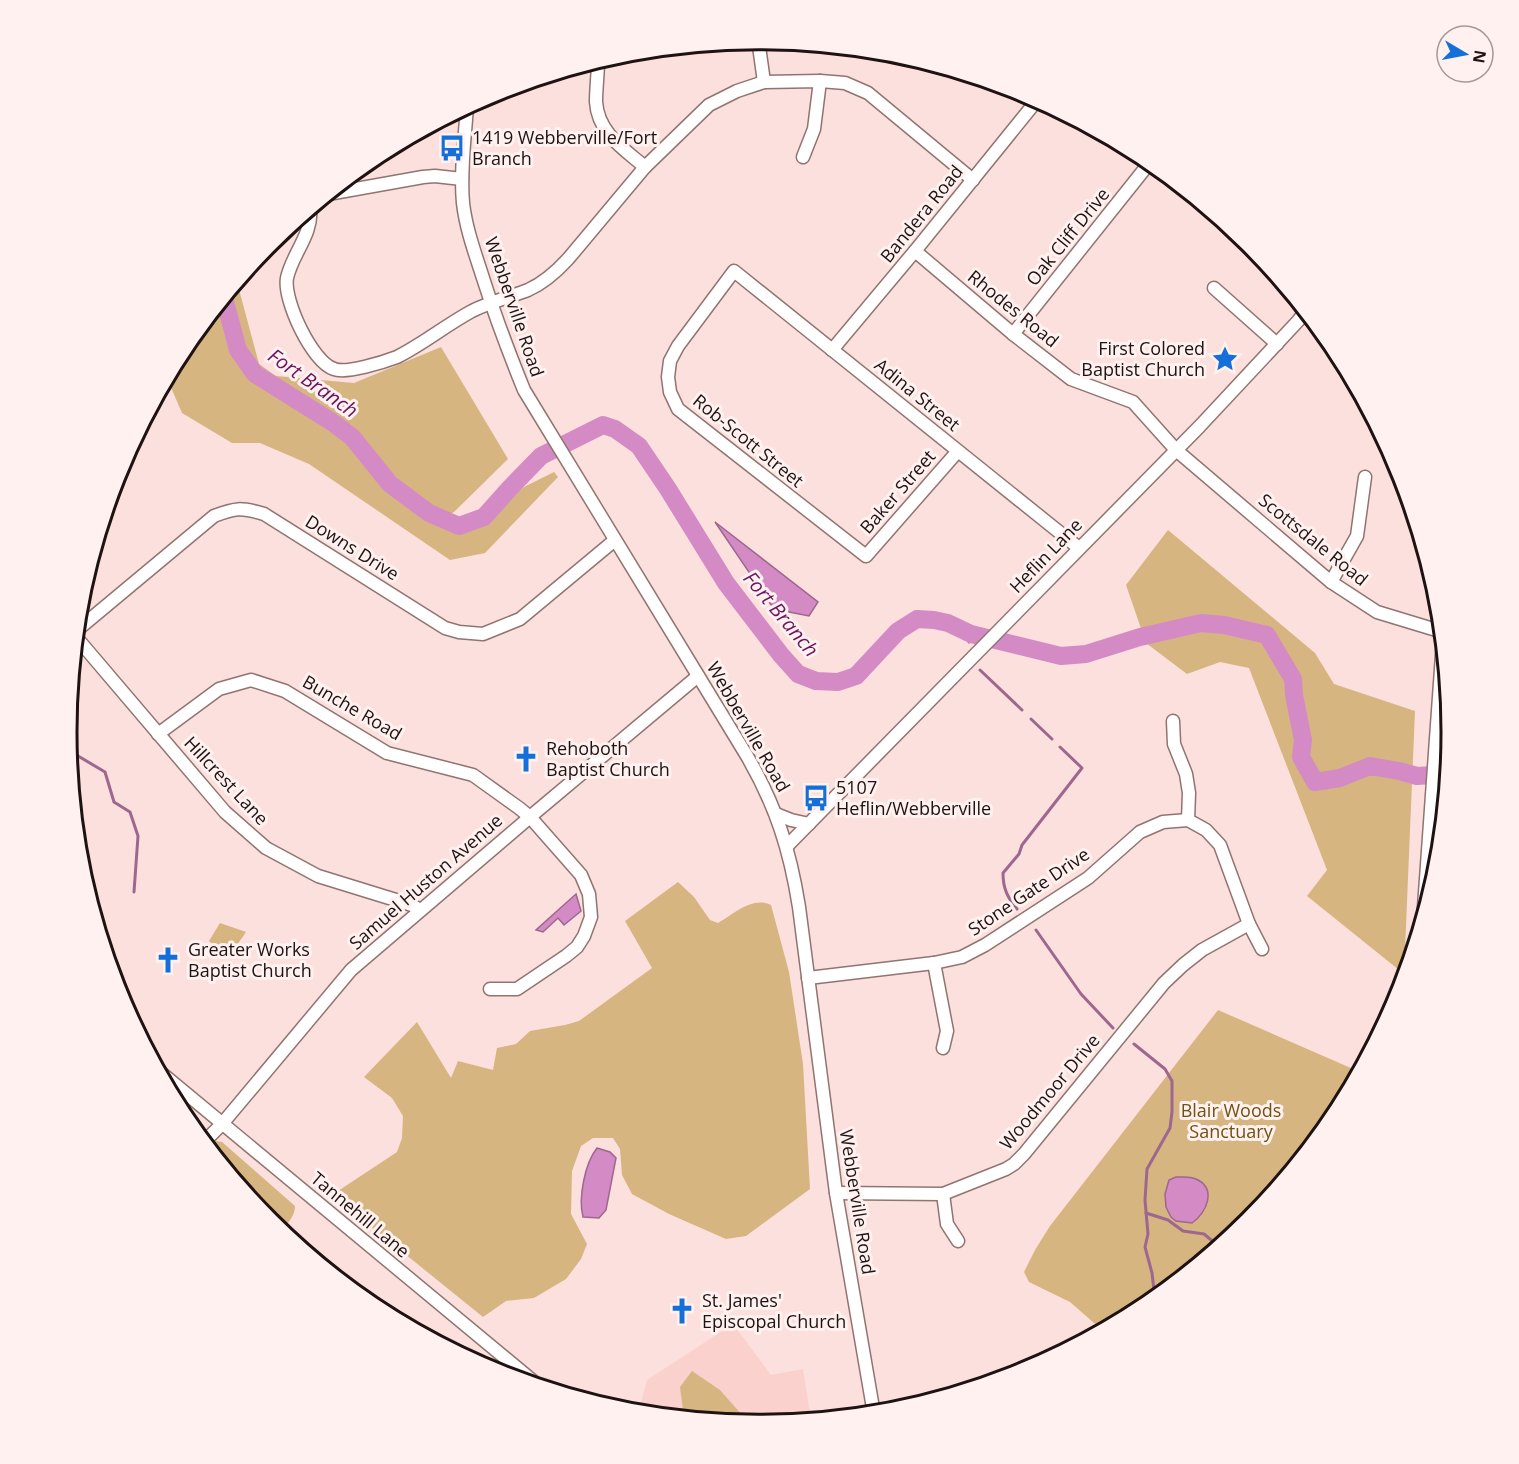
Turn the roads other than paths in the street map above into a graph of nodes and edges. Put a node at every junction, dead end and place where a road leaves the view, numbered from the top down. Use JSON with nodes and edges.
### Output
{"nodes":[{"id":1,"x":760,"y":50,"type":"edge"},
{"id":2,"x":598,"y":70,"type":"edge"},
{"id":3,"x":820,"y":81,"type":"junction"},
{"id":4,"x":764,"y":82,"type":"junction"},
{"id":5,"x":1032,"y":106,"type":"edge"},
{"id":6,"x":466,"y":116,"type":"edge"},
{"id":7,"x":803,"y":157,"type":"dead end"},
{"id":8,"x":645,"y":167,"type":"junction"},
{"id":9,"x":1145,"y":169,"type":"edge"},
{"id":10,"x":462,"y":179,"type":"junction"},
{"id":11,"x":973,"y":180,"type":"junction"},
{"id":12,"x":344,"y":191,"type":"edge"},
{"id":13,"x":309,"y":219,"type":"edge"},
{"id":14,"x":915,"y":251,"type":"junction"},
{"id":15,"x":734,"y":271,"type":"joint"},
{"id":16,"x":1214,"y":288,"type":"dead end"},
{"id":17,"x":491,"y":302,"type":"junction"},
{"id":18,"x":1301,"y":317,"type":"edge"},
{"id":19,"x":1013,"y":334,"type":"junction"},
{"id":20,"x":1277,"y":344,"type":"junction"},
{"id":21,"x":832,"y":350,"type":"junction"},
{"id":22,"x":1176,"y":450,"type":"junction"},
{"id":23,"x":958,"y":451,"type":"junction"},
{"id":24,"x":1365,"y":477,"type":"dead end"},
{"id":25,"x":615,"y":540,"type":"junction"},
{"id":26,"x":1079,"y":548,"type":"junction"},
{"id":27,"x":866,"y":556,"type":"joint"},
{"id":28,"x":1330,"y":582,"type":"junction"},
{"id":29,"x":86,"y":622,"type":"edge"},
{"id":30,"x":1434,"y":629,"type":"edge"},
{"id":31,"x":83,"y":645,"type":"edge"},
{"id":32,"x":698,"y":675,"type":"junction"},
{"id":33,"x":1441,"y":692,"type":"edge"},
{"id":34,"x":1173,"y":721,"type":"dead end"},
{"id":35,"x":158,"y":734,"type":"junction"},
{"id":36,"x":776,"y":814,"type":"junction"},
{"id":37,"x":530,"y":817,"type":"junction"},
{"id":38,"x":1188,"y":820,"type":"junction"},
{"id":39,"x":809,"y":824,"type":"junction"},
{"id":40,"x":1434,"y":836,"type":"edge"},
{"id":41,"x":787,"y":846,"type":"junction"},
{"id":42,"x":420,"y":910,"type":"junction"},
{"id":43,"x":1249,"y":924,"type":"junction"},
{"id":44,"x":1262,"y":949,"type":"dead end"},
{"id":45,"x":934,"y":963,"type":"junction"},
{"id":46,"x":808,"y":978,"type":"junction"},
{"id":47,"x":490,"y":989,"type":"dead end"},
{"id":48,"x":943,"y":1048,"type":"dead end"},
{"id":49,"x":176,"y":1085,"type":"edge"},
{"id":50,"x":222,"y":1124,"type":"junction"},
{"id":51,"x":210,"y":1136,"type":"edge"},
{"id":52,"x":836,"y":1193,"type":"junction"},
{"id":53,"x":943,"y":1194,"type":"junction"},
{"id":54,"x":958,"y":1241,"type":"dead end"},
{"id":55,"x":521,"y":1371,"type":"edge"},
{"id":56,"x":872,"y":1405,"type":"edge"}],
"edges":[{"from":1,"to":4,"type":"street"},
{"from":2,"to":8,"type":"street"},
{"from":3,"to":4,"type":"street"},
{"from":3,"to":7,"type":"street"},
{"from":3,"to":11,"type":"street"},
{"from":4,"to":8,"type":"street"},
{"from":5,"to":11,"type":"street","name":"Bandera Road"},
{"from":6,"to":10,"type":"street","name":"Webberville Road"},
{"from":8,"to":17,"type":"street"},
{"from":9,"to":19,"type":"street","name":"Oak Cliff Drive"},
{"from":10,"to":12,"type":"street"},
{"from":10,"to":17,"type":"street","name":"Webberville Road"},
{"from":11,"to":14,"type":"street","name":"Bandera Road"},
{"from":13,"to":17,"type":"street"},
{"from":14,"to":19,"type":"street","name":"Rhodes Road"},
{"from":14,"to":21,"type":"street","name":"Bandera Road"},
{"from":15,"to":21,"type":"street","name":"Adina Street"},
{"from":15,"to":27,"type":"street","name":"Rob-Scott Street"},
{"from":16,"to":20,"type":"street"},
{"from":17,"to":25,"type":"street","name":"Webberville Road"},
{"from":18,"to":20,"type":"street","name":"Heflin Lane"},
{"from":19,"to":22,"type":"street","name":"Rhodes Road"},
{"from":20,"to":22,"type":"street","name":"Heflin Lane"},
{"from":21,"to":23,"type":"street","name":"Adina Street"},
{"from":22,"to":26,"type":"street","name":"Heflin Lane"},
{"from":22,"to":28,"type":"street","name":"Scottsdale Road"},
{"from":23,"to":26,"type":"street","name":"Adina Street"},
{"from":23,"to":27,"type":"street","name":"Baker Street"},
{"from":24,"to":28,"type":"street"},
{"from":25,"to":29,"type":"street","name":"Downs Drive"},
{"from":25,"to":32,"type":"street","name":"Webberville Road"},
{"from":26,"to":39,"type":"street","name":"Heflin Lane"},
{"from":28,"to":30,"type":"street","name":"Scottsdale Road"},
{"from":31,"to":35,"type":"street","name":"Hillcrest Lane"},
{"from":32,"to":36,"type":"street","name":"Webberville Road"},
{"from":32,"to":37,"type":"street","name":"Samuel Huston Avenue"},
{"from":33,"to":40,"type":"main road"},
{"from":34,"to":38,"type":"street"},
{"from":35,"to":37,"type":"street","name":"Bunche Road"},
{"from":35,"to":42,"type":"street","name":"Hillcrest Lane"},
{"from":36,"to":39,"type":"street"},
{"from":36,"to":41,"type":"street","name":"Webberville Road"},
{"from":37,"to":42,"type":"street","name":"Samuel Huston Avenue"},
{"from":37,"to":47,"type":"street","name":"Bunche Road"},
{"from":38,"to":43,"type":"street"},
{"from":38,"to":45,"type":"street","name":"Stone Gate Drive"},
{"from":39,"to":41,"type":"street","name":"Heflin Lane"},
{"from":41,"to":46,"type":"street","name":"Webberville Road"},
{"from":42,"to":50,"type":"street","name":"Samuel Huston Avenue"},
{"from":43,"to":44,"type":"street"},
{"from":43,"to":53,"type":"street","name":"Woodmoor Drive"},
{"from":45,"to":46,"type":"street","name":"Stone Gate Drive"},
{"from":45,"to":48,"type":"street"},
{"from":46,"to":52,"type":"street","name":"Webberville Road"},
{"from":49,"to":50,"type":"street","name":"Tannehill Lane"},
{"from":50,"to":51,"type":"street","name":"Samuel Huston Avenue"},
{"from":50,"to":55,"type":"street","name":"Tannehill Lane"},
{"from":52,"to":53,"type":"street","name":"Woodmoor Drive"},
{"from":52,"to":56,"type":"street","name":"Webberville Road"},
{"from":53,"to":54,"type":"street"}]}
